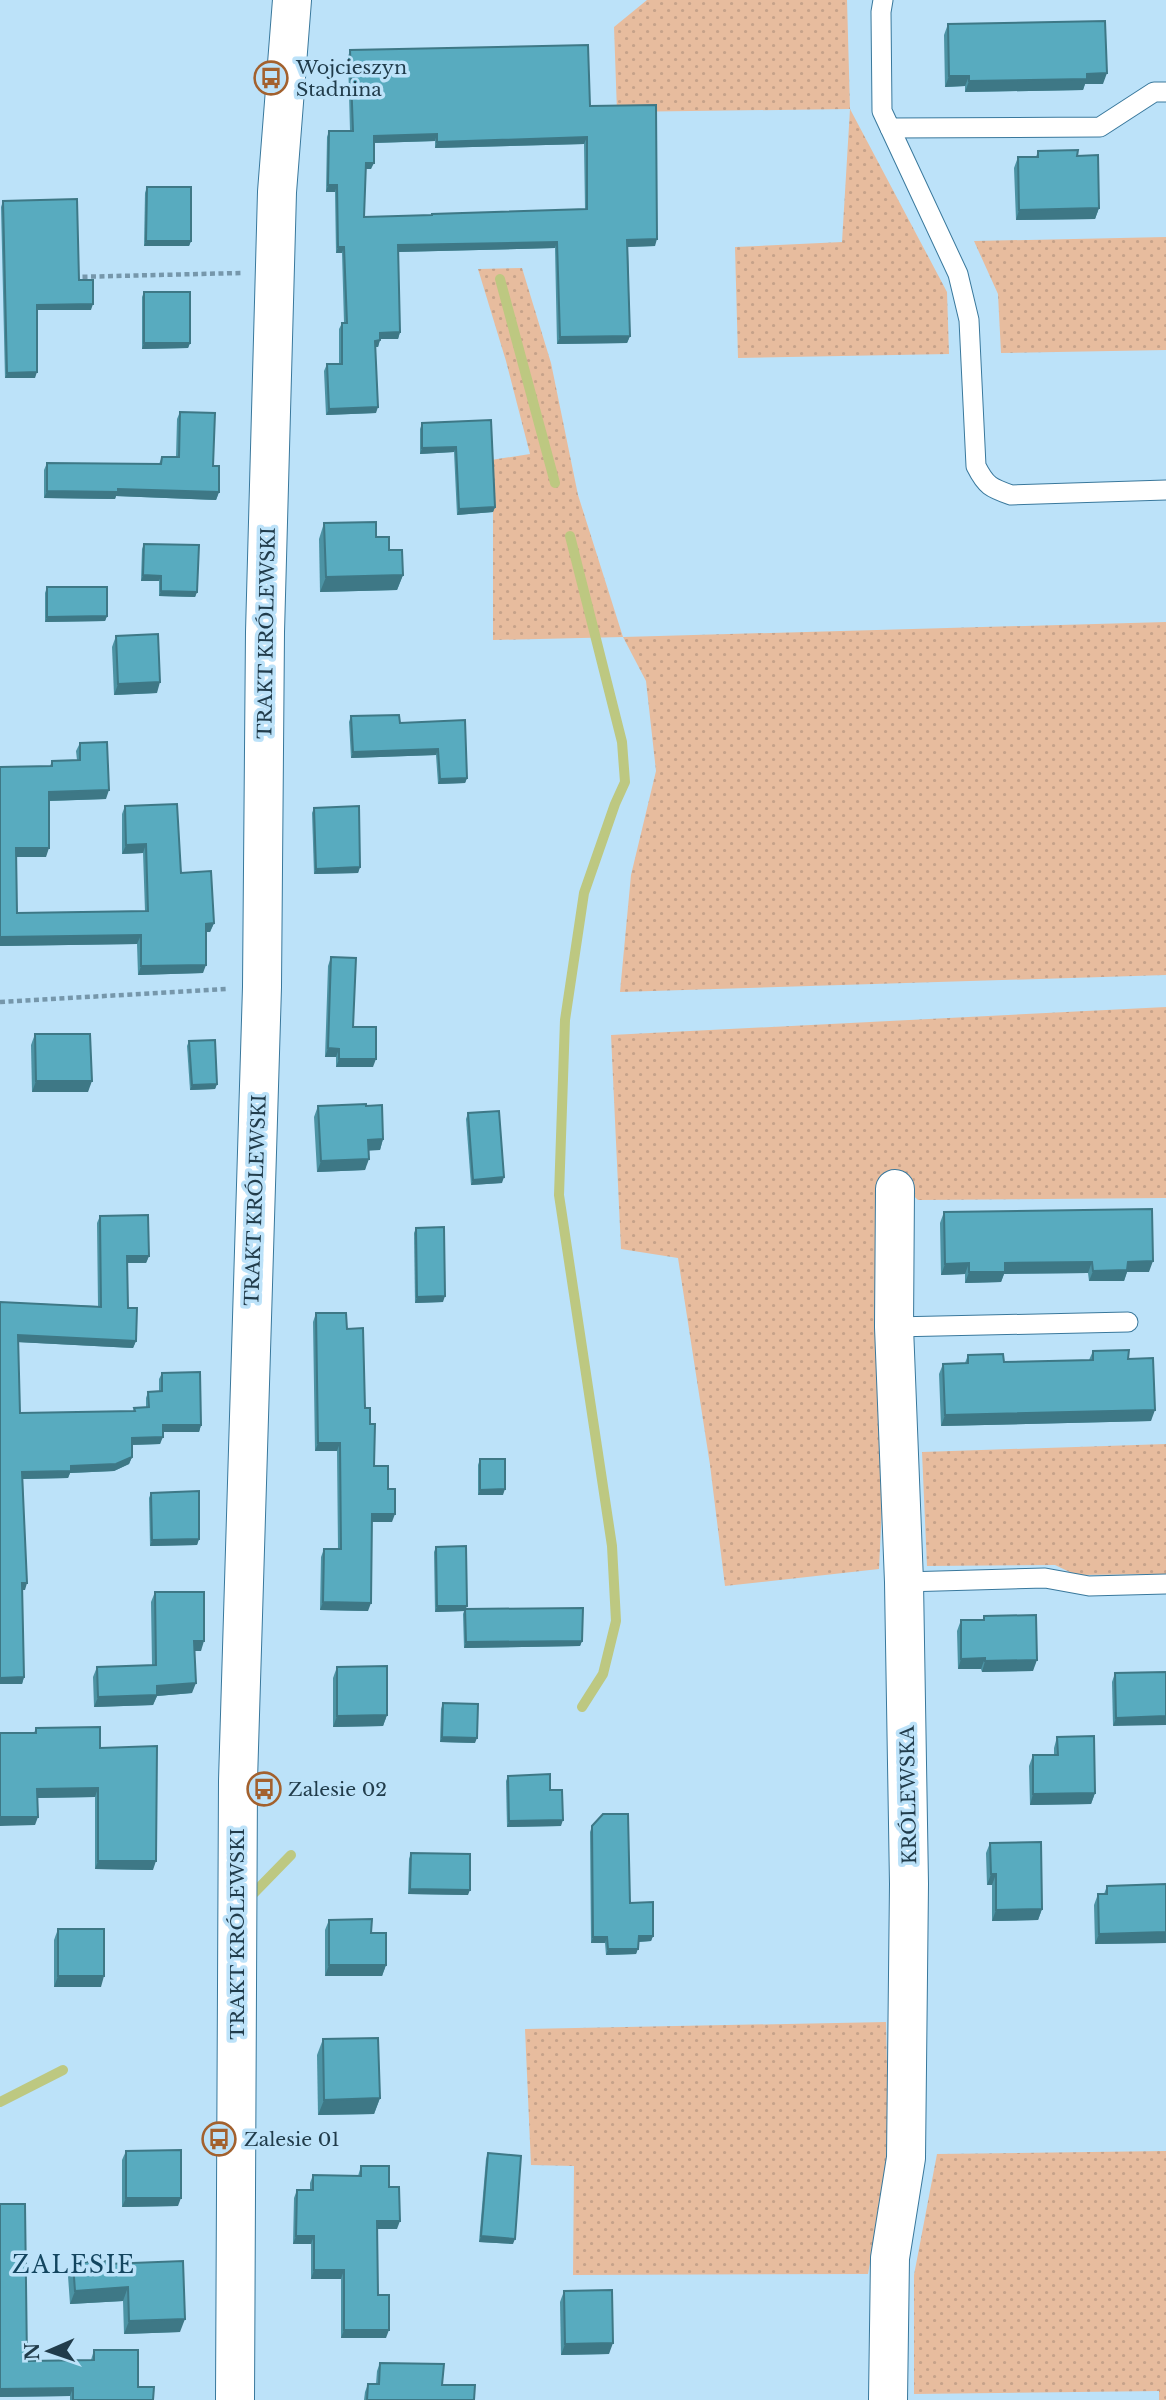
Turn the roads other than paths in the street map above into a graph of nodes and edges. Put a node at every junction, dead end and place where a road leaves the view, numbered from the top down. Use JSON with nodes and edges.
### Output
{"nodes":[{"id":1,"x":292,"y":0,"type":"edge"},
{"id":2,"x":883,"y":0,"type":"edge"},
{"id":3,"x":1166,"y":92,"type":"edge"},
{"id":4,"x":890,"y":128,"type":"junction"},
{"id":5,"x":1166,"y":490,"type":"edge"},
{"id":6,"x":895,"y":1189,"type":"dead end"},
{"id":7,"x":1128,"y":1322,"type":"dead end"},
{"id":8,"x":894,"y":1327,"type":"junction"},
{"id":9,"x":904,"y":1582,"type":"junction"},
{"id":10,"x":1166,"y":1584,"type":"edge"},
{"id":11,"x":235,"y":2400,"type":"edge"},
{"id":12,"x":888,"y":2400,"type":"edge"}],
"edges":[{"from":1,"to":11,"type":"street","name":"TRAKT KRÓLEWSKI"},
{"from":2,"to":4,"type":"lane"},
{"from":3,"to":4,"type":"lane"},
{"from":4,"to":5,"type":"lane"},
{"from":6,"to":8,"type":"street","name":"KRÓLEWSKA"},
{"from":7,"to":8,"type":"lane"},
{"from":8,"to":9,"type":"street","name":"KRÓLEWSKA"},
{"from":9,"to":10,"type":"lane"},
{"from":9,"to":12,"type":"street","name":"KRÓLEWSKA"}]}
